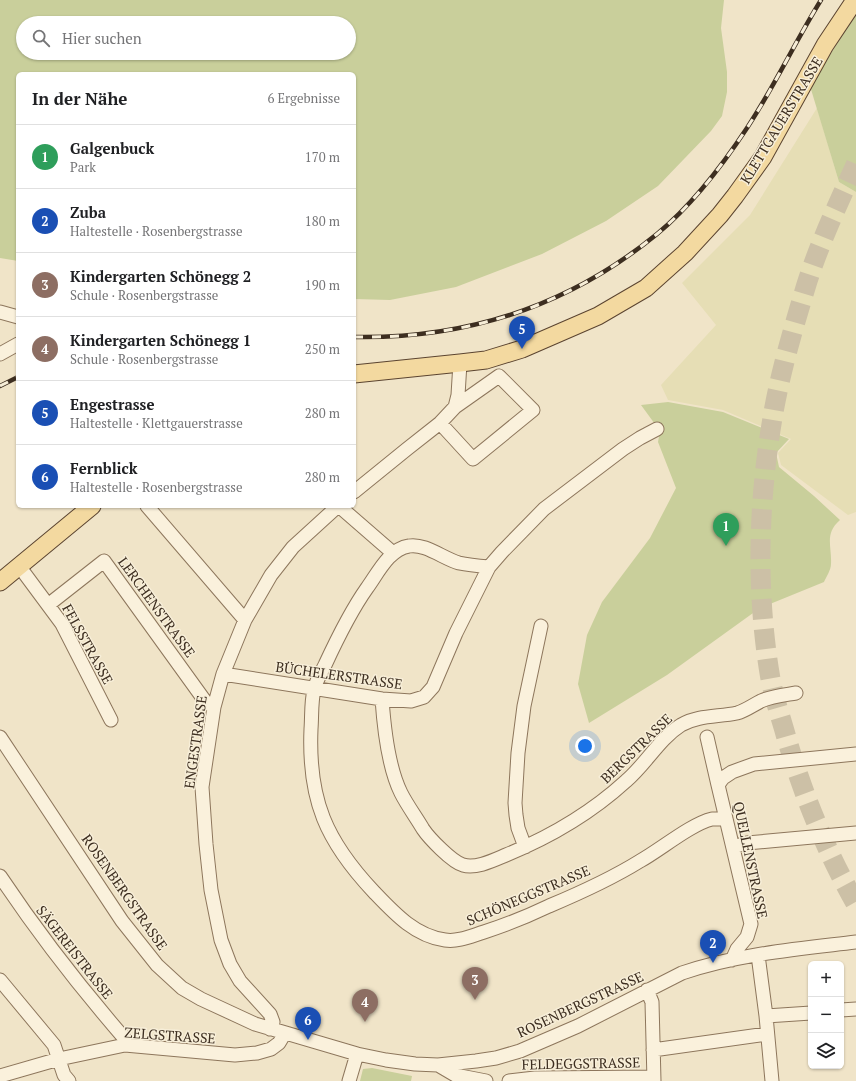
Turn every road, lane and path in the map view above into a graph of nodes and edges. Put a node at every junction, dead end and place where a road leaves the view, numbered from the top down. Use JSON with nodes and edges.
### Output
{"nodes":[{"id":1,"x":855,"y":0,"type":"edge"},
{"id":2,"x":0,"y":312,"type":"edge"},
{"id":3,"x":16,"y":316,"type":"edge"},
{"id":4,"x":16,"y":345,"type":"edge"},
{"id":5,"x":0,"y":354,"type":"edge"},
{"id":6,"x":460,"y":364,"type":"junction"},
{"id":7,"x":356,"y":374,"type":"edge"},
{"id":8,"x":455,"y":407,"type":"junction"},
{"id":9,"x":440,"y":423,"type":"junction"},
{"id":10,"x":657,"y":429,"type":"dead end"},
{"id":11,"x":356,"y":490,"type":"edge"},
{"id":12,"x":90,"y":508,"type":"edge"},
{"id":13,"x":149,"y":508,"type":"edge"},
{"id":14,"x":337,"y":508,"type":"edge"},
{"id":15,"x":341,"y":508,"type":"edge"},
{"id":16,"x":393,"y":553,"type":"junction"},
{"id":17,"x":19,"y":566,"type":"junction"},
{"id":18,"x":489,"y":567,"type":"junction"},
{"id":19,"x":0,"y":582,"type":"edge"},
{"id":20,"x":48,"y":604,"type":"junction"},
{"id":21,"x":245,"y":620,"type":"junction"},
{"id":22,"x":541,"y":626,"type":"dead end"},
{"id":23,"x":223,"y":674,"type":"junction"},
{"id":24,"x":314,"y":688,"type":"junction"},
{"id":25,"x":796,"y":693,"type":"dead end"},
{"id":26,"x":382,"y":699,"type":"junction"},
{"id":27,"x":214,"y":707,"type":"junction"},
{"id":28,"x":111,"y":720,"type":"dead end"},
{"id":29,"x":0,"y":737,"type":"edge"},
{"id":30,"x":708,"y":737,"type":"dead end"},
{"id":31,"x":856,"y":754,"type":"edge"},
{"id":32,"x":720,"y":782,"type":"junction"},
{"id":33,"x":726,"y":819,"type":"junction"},
{"id":34,"x":856,"y":833,"type":"edge"},
{"id":35,"x":525,"y":847,"type":"junction"},
{"id":36,"x":733,"y":847,"type":"junction"},
{"id":37,"x":0,"y":876,"type":"edge"},
{"id":38,"x":856,"y":942,"type":"edge"},
{"id":39,"x":758,"y":955,"type":"junction"},
{"id":40,"x":732,"y":960,"type":"junction"},
{"id":41,"x":0,"y":980,"type":"edge"},
{"id":42,"x":647,"y":990,"type":"junction"},
{"id":43,"x":856,"y":1009,"type":"edge"},
{"id":44,"x":844,"y":1010,"type":"edge"},
{"id":45,"x":808,"y":1013,"type":"edge"},
{"id":46,"x":766,"y":1016,"type":"junction"},
{"id":47,"x":270,"y":1029,"type":"junction"},
{"id":48,"x":285,"y":1033,"type":"junction"},
{"id":49,"x":767,"y":1034,"type":"junction"},
{"id":50,"x":125,"y":1045,"type":"junction"},
{"id":51,"x":653,"y":1050,"type":"junction"},
{"id":52,"x":357,"y":1054,"type":"junction"},
{"id":53,"x":59,"y":1059,"type":"junction"},
{"id":54,"x":438,"y":1065,"type":"junction"},
{"id":55,"x":0,"y":1076,"type":"edge"},
{"id":56,"x":654,"y":1079,"type":"edge"},
{"id":57,"x":69,"y":1081,"type":"edge"},
{"id":58,"x":349,"y":1081,"type":"edge"},
{"id":59,"x":486,"y":1081,"type":"edge"},
{"id":60,"x":510,"y":1081,"type":"edge"},
{"id":61,"x":772,"y":1081,"type":"edge"}],
"edges":[{"from":1,"to":6,"type":"main road","name":"KLETTGAUERSTRASSE"},
{"from":2,"to":3,"type":"street"},
{"from":4,"to":5,"type":"street"},
{"from":6,"to":7,"type":"main road","name":"KLETTGAUERSTRASSE"},
{"from":6,"to":8,"type":"street"},
{"from":8,"to":9,"type":"street"},
{"from":8,"to":9,"type":"street"},
{"from":9,"to":11,"type":"street"},
{"from":10,"to":18,"type":"street","name":"BÜCHELERSTRASSE"},
{"from":12,"to":17,"type":"main road"},
{"from":13,"to":21,"type":"street"},
{"from":14,"to":21,"type":"street","name":"ENGESTRASSE"},
{"from":15,"to":16,"type":"street"},
{"from":16,"to":18,"type":"street"},
{"from":16,"to":24,"type":"street","name":"SCHÖNEGGSTRASSE"},
{"from":17,"to":19,"type":"main road"},
{"from":17,"to":20,"type":"street","name":"FELSSTRASSE"},
{"from":18,"to":26,"type":"street","name":"BÜCHELERSTRASSE"},
{"from":20,"to":27,"type":"street","name":"LERCHENSTRASSE"},
{"from":20,"to":28,"type":"street","name":"FELSSTRASSE"},
{"from":21,"to":23,"type":"street","name":"ENGESTRASSE"},
{"from":22,"to":35,"type":"street"},
{"from":23,"to":24,"type":"street","name":"BÜCHELERSTRASSE"},
{"from":23,"to":27,"type":"street","name":"ENGESTRASSE"},
{"from":24,"to":26,"type":"street","name":"BÜCHELERSTRASSE"},
{"from":24,"to":33,"type":"street","name":"SCHÖNEGGSTRASSE"},
{"from":25,"to":35,"type":"street","name":"BERGSTRASSE"},
{"from":26,"to":35,"type":"street","name":"BERGSTRASSE"},
{"from":27,"to":47,"type":"street","name":"ENGESTRASSE"},
{"from":29,"to":47,"type":"street","name":"ROSENBERGSTRASSE"},
{"from":30,"to":32,"type":"street","name":"QUELLENSTRASSE"},
{"from":31,"to":32,"type":"street"},
{"from":32,"to":33,"type":"street","name":"QUELLENSTRASSE"},
{"from":33,"to":36,"type":"street","name":"QUELLENSTRASSE"},
{"from":34,"to":36,"type":"street"},
{"from":36,"to":40,"type":"street","name":"QUELLENSTRASSE"},
{"from":37,"to":50,"type":"street","name":"SÄGEREISTRASSE"},
{"from":38,"to":39,"type":"street","name":"ROSENBERGSTRASSE"},
{"from":39,"to":40,"type":"street","name":"ROSENBERGSTRASSE"},
{"from":39,"to":46,"type":"street"},
{"from":40,"to":42,"type":"street","name":"ROSENBERGSTRASSE"},
{"from":41,"to":53,"type":"street"},
{"from":42,"to":51,"type":"street"},
{"from":42,"to":54,"type":"street","name":"ROSENBERGSTRASSE"},
{"from":43,"to":44,"type":"street"},
{"from":45,"to":46,"type":"street"},
{"from":46,"to":49,"type":"street"},
{"from":47,"to":48,"type":"street","name":"ROSENBERGSTRASSE"},
{"from":48,"to":50,"type":"street","name":"ZELGSTRASSE"},
{"from":48,"to":52,"type":"street","name":"ROSENBERGSTRASSE"},
{"from":49,"to":51,"type":"street"},
{"from":49,"to":61,"type":"street"},
{"from":50,"to":53,"type":"street","name":"ZELGSTRASSE"},
{"from":51,"to":56,"type":"street"},
{"from":52,"to":54,"type":"street","name":"ROSENBERGSTRASSE"},
{"from":52,"to":58,"type":"street"},
{"from":53,"to":55,"type":"street","name":"ZELGSTRASSE"},
{"from":53,"to":57,"type":"street"},
{"from":54,"to":59,"type":"street"},
{"from":56,"to":60,"type":"street","name":"FELDEGGSTRASSE"}]}
